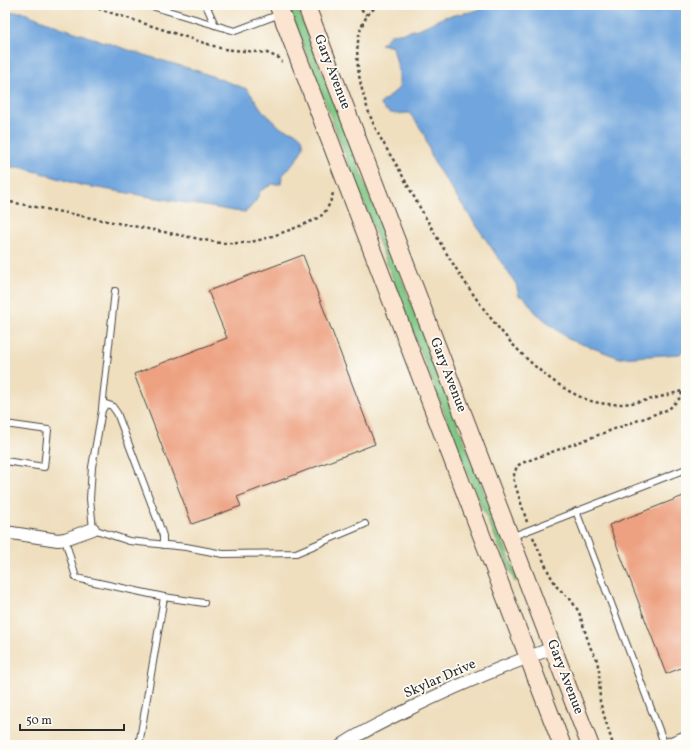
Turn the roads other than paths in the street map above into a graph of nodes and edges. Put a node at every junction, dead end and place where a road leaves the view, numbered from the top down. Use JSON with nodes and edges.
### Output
{"nodes":[{"id":1,"x":148,"y":5,"type":"edge"},
{"id":2,"x":206,"y":5,"type":"edge"},
{"id":3,"x":306,"y":5,"type":"edge"},
{"id":4,"x":158,"y":6,"type":"edge"},
{"id":5,"x":280,"y":9,"type":"edge"},
{"id":6,"x":215,"y":25,"type":"junction"},
{"id":7,"x":115,"y":291,"type":"dead end"},
{"id":8,"x":102,"y":410,"type":"junction"},
{"id":9,"x":5,"y":424,"type":"edge"},
{"id":10,"x":5,"y":461,"type":"edge"},
{"id":11,"x":686,"y":468,"type":"edge"},
{"id":12,"x":576,"y":511,"type":"junction"},
{"id":13,"x":365,"y":524,"type":"dead end"},
{"id":14,"x":92,"y":529,"type":"junction"},
{"id":15,"x":5,"y":532,"type":"edge"},
{"id":16,"x":511,"y":538,"type":"junction"},
{"id":17,"x":65,"y":539,"type":"junction"},
{"id":18,"x":163,"y":545,"type":"junction"},
{"id":19,"x":164,"y":597,"type":"junction"},
{"id":20,"x":204,"y":603,"type":"dead end"},
{"id":21,"x":553,"y":648,"type":"junction"},
{"id":22,"x":528,"y":657,"type":"junction"},
{"id":23,"x":686,"y":734,"type":"edge"},
{"id":24,"x":679,"y":737,"type":"junction"},
{"id":25,"x":661,"y":744,"type":"edge"},
{"id":26,"x":139,"y":745,"type":"edge"},
{"id":27,"x":342,"y":745,"type":"edge"},
{"id":28,"x":562,"y":745,"type":"edge"},
{"id":29,"x":590,"y":745,"type":"edge"},
{"id":30,"x":685,"y":745,"type":"edge"}],
"edges":[{"from":1,"to":4,"type":"lane"},
{"from":2,"to":6,"type":"lane"},
{"from":3,"to":16,"type":"main road","name":"Gary Avenue"},
{"from":4,"to":6,"type":"lane"},
{"from":5,"to":6,"type":"lane"},
{"from":5,"to":22,"type":"main road","name":"Gary Avenue"},
{"from":7,"to":8,"type":"lane"},
{"from":8,"to":14,"type":"lane"},
{"from":8,"to":18,"type":"lane"},
{"from":9,"to":10,"type":"lane"},
{"from":11,"to":12,"type":"lane"},
{"from":12,"to":16,"type":"lane"},
{"from":12,"to":25,"type":"lane"},
{"from":13,"to":18,"type":"lane"},
{"from":14,"to":17,"type":"street"},
{"from":14,"to":18,"type":"lane"},
{"from":15,"to":17,"type":"street"},
{"from":16,"to":21,"type":"main road","name":"Gary Avenue"},
{"from":17,"to":19,"type":"lane"},
{"from":19,"to":20,"type":"lane"},
{"from":19,"to":26,"type":"lane"},
{"from":21,"to":22,"type":"street","name":"Skylar Drive"},
{"from":21,"to":29,"type":"main road","name":"Gary Avenue"},
{"from":22,"to":27,"type":"street","name":"Skylar Drive"},
{"from":22,"to":28,"type":"main road","name":"Gary Avenue"},
{"from":23,"to":24,"type":"lane"},
{"from":24,"to":25,"type":"lane"},
{"from":24,"to":30,"type":"lane"}]}
